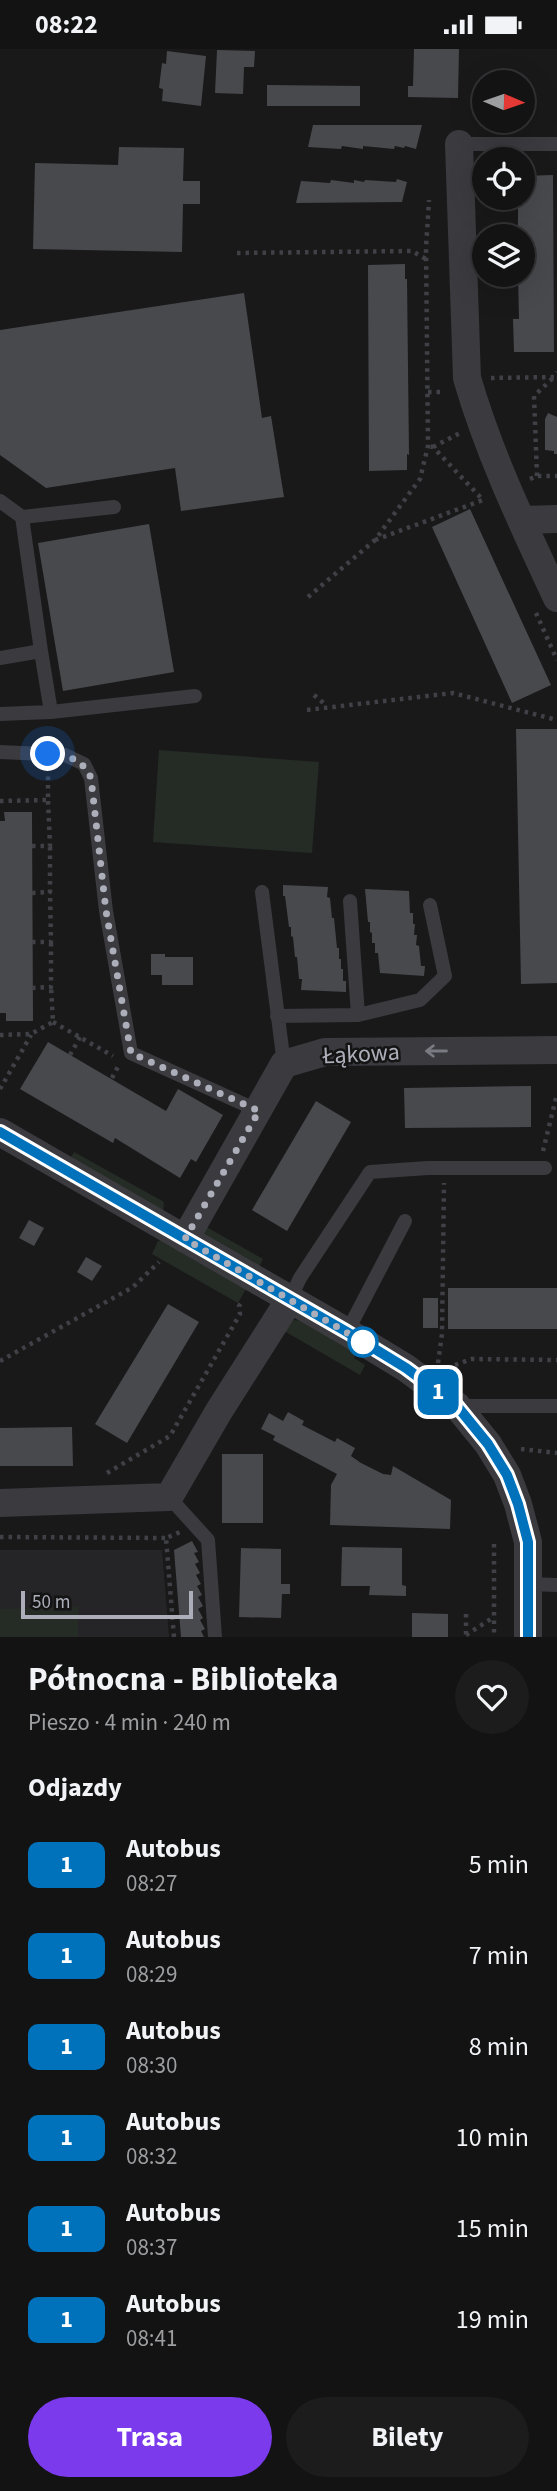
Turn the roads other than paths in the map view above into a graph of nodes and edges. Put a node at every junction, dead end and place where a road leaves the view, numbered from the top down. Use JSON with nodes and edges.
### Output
{"nodes":[{"id":1,"x":459,"y":144,"type":"joint"},
{"id":2,"x":557,"y":144,"type":"edge"},
{"id":3,"x":0,"y":501,"type":"edge"},
{"id":4,"x":114,"y":507,"type":"dead end"},
{"id":5,"x":22,"y":517,"type":"junction"},
{"id":6,"x":557,"y":519,"type":"edge"},
{"id":7,"x":521,"y":520,"type":"junction"},
{"id":8,"x":557,"y":598,"type":"edge"},
{"id":9,"x":41,"y":651,"type":"junction"},
{"id":10,"x":0,"y":658,"type":"edge"},
{"id":11,"x":195,"y":696,"type":"dead end"},
{"id":12,"x":51,"y":712,"type":"junction"},
{"id":13,"x":0,"y":714,"type":"edge"},
{"id":14,"x":0,"y":752,"type":"edge"},
{"id":15,"x":262,"y":892,"type":"dead end"},
{"id":16,"x":351,"y":901,"type":"dead end"},
{"id":17,"x":430,"y":905,"type":"dead end"},
{"id":18,"x":358,"y":1015,"type":"junction"},
{"id":19,"x":277,"y":1016,"type":"junction"},
{"id":20,"x":557,"y":1051,"type":"edge"},
{"id":21,"x":284,"y":1064,"type":"junction"},
{"id":22,"x":259,"y":1111,"type":"junction"},
{"id":23,"x":0,"y":1132,"type":"edge"},
{"id":24,"x":545,"y":1168,"type":"dead end"},
{"id":25,"x":405,"y":1221,"type":"dead end"},
{"id":26,"x":185,"y":1239,"type":"junction"},
{"id":27,"x":289,"y":1299,"type":"junction"},
{"id":28,"x":347,"y":1332,"type":"junction"},
{"id":29,"x":457,"y":1406,"type":"junction"},
{"id":30,"x":557,"y":1406,"type":"edge"},
{"id":31,"x":169,"y":1497,"type":"junction"},
{"id":32,"x":0,"y":1503,"type":"edge"},
{"id":33,"x":529,"y":1584,"type":"junction"},
{"id":34,"x":557,"y":1585,"type":"edge"},
{"id":35,"x":215,"y":1637,"type":"edge"},
{"id":36,"x":528,"y":1637,"type":"edge"}],
"edges":[{"from":1,"to":2,"type":"lane"},
{"from":1,"to":7,"type":"street"},
{"from":3,"to":5,"type":"lane"},
{"from":4,"to":5,"type":"lane"},
{"from":5,"to":9,"type":"lane"},
{"from":6,"to":7,"type":"street"},
{"from":7,"to":8,"type":"street"},
{"from":9,"to":10,"type":"lane"},
{"from":9,"to":12,"type":"lane"},
{"from":11,"to":12,"type":"lane"},
{"from":12,"to":13,"type":"lane"},
{"from":14,"to":22,"type":"lane"},
{"from":15,"to":19,"type":"lane"},
{"from":16,"to":18,"type":"lane"},
{"from":17,"to":18,"type":"lane"},
{"from":18,"to":19,"type":"lane"},
{"from":19,"to":21,"type":"lane"},
{"from":20,"to":21,"type":"street","name":"Łąkowa","one_way":true},
{"from":21,"to":22,"type":"street"},
{"from":22,"to":26,"type":"street"},
{"from":23,"to":26,"type":"street"},
{"from":24,"to":27,"type":"lane"},
{"from":25,"to":28,"type":"lane"},
{"from":26,"to":27,"type":"street"},
{"from":27,"to":28,"type":"street"},
{"from":27,"to":31,"type":"street"},
{"from":28,"to":29,"type":"street"},
{"from":29,"to":30,"type":"lane"},
{"from":29,"to":33,"type":"street"},
{"from":31,"to":32,"type":"street"},
{"from":31,"to":35,"type":"lane"},
{"from":33,"to":34,"type":"lane"},
{"from":33,"to":36,"type":"street"}]}
